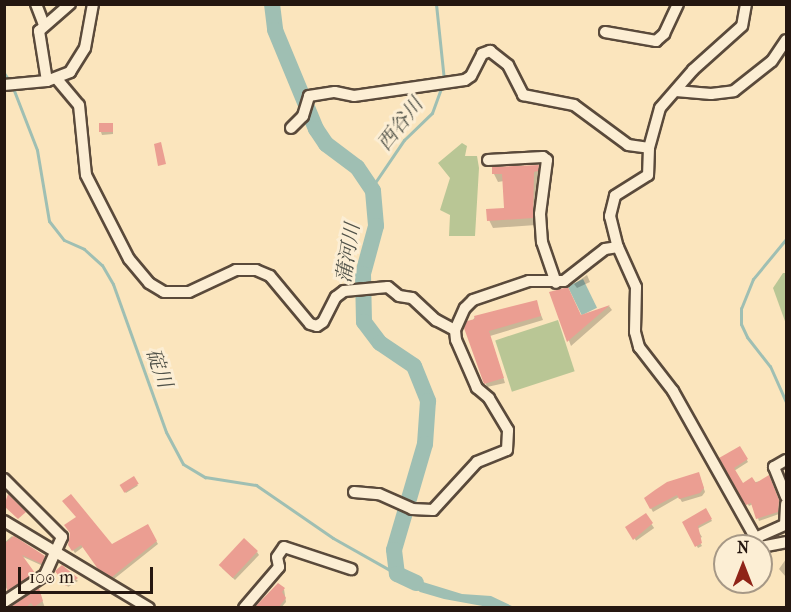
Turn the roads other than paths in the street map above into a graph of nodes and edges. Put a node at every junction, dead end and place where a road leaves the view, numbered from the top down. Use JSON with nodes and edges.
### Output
{"nodes":[{"id":1,"x":36,"y":4,"type":"edge"},
{"id":2,"x":678,"y":4,"type":"edge"},
{"id":3,"x":746,"y":4,"type":"edge"},
{"id":4,"x":70,"y":5,"type":"edge"},
{"id":5,"x":92,"y":6,"type":"edge"},
{"id":6,"x":44,"y":25,"type":"junction"},
{"id":7,"x":605,"y":32,"type":"dead end"},
{"id":8,"x":786,"y":40,"type":"edge"},
{"id":9,"x":52,"y":80,"type":"junction"},
{"id":10,"x":10,"y":85,"type":"edge"},
{"id":11,"x":676,"y":91,"type":"junction"},
{"id":12,"x":291,"y":128,"type":"dead end"},
{"id":13,"x":649,"y":148,"type":"junction"},
{"id":14,"x":488,"y":160,"type":"dead end"},
{"id":15,"x":618,"y":247,"type":"junction"},
{"id":16,"x":556,"y":283,"type":"junction"},
{"id":17,"x":455,"y":330,"type":"junction"},
{"id":18,"x":786,"y":460,"type":"edge"},
{"id":19,"x":4,"y":479,"type":"edge"},
{"id":20,"x":354,"y":492,"type":"dead end"},
{"id":21,"x":786,"y":497,"type":"edge"},
{"id":22,"x":786,"y":504,"type":"edge"},
{"id":23,"x":4,"y":521,"type":"edge"},
{"id":24,"x":786,"y":525,"type":"edge"},
{"id":25,"x":752,"y":534,"type":"edge"},
{"id":26,"x":773,"y":534,"type":"edge"},
{"id":27,"x":55,"y":551,"type":"junction"},
{"id":28,"x":351,"y":569,"type":"dead end"},
{"id":29,"x":6,"y":598,"type":"edge"},
{"id":30,"x":149,"y":608,"type":"edge"},
{"id":31,"x":244,"y":608,"type":"edge"}],
"edges":[{"from":1,"to":6,"type":"street"},
{"from":2,"to":7,"type":"street"},
{"from":3,"to":11,"type":"street"},
{"from":4,"to":5,"type":"street"},
{"from":4,"to":6,"type":"street"},
{"from":5,"to":9,"type":"street"},
{"from":6,"to":9,"type":"street"},
{"from":8,"to":11,"type":"street"},
{"from":9,"to":10,"type":"street"},
{"from":9,"to":17,"type":"street"},
{"from":11,"to":13,"type":"street"},
{"from":12,"to":13,"type":"street"},
{"from":13,"to":15,"type":"street"},
{"from":14,"to":16,"type":"street"},
{"from":15,"to":16,"type":"street"},
{"from":15,"to":25,"type":"street"},
{"from":16,"to":17,"type":"street"},
{"from":17,"to":20,"type":"street"},
{"from":18,"to":21,"type":"street"},
{"from":19,"to":27,"type":"street"},
{"from":22,"to":24,"type":"street"},
{"from":23,"to":27,"type":"street"},
{"from":24,"to":26,"type":"street"},
{"from":27,"to":29,"type":"street"},
{"from":27,"to":30,"type":"street"},
{"from":28,"to":31,"type":"street"}]}
